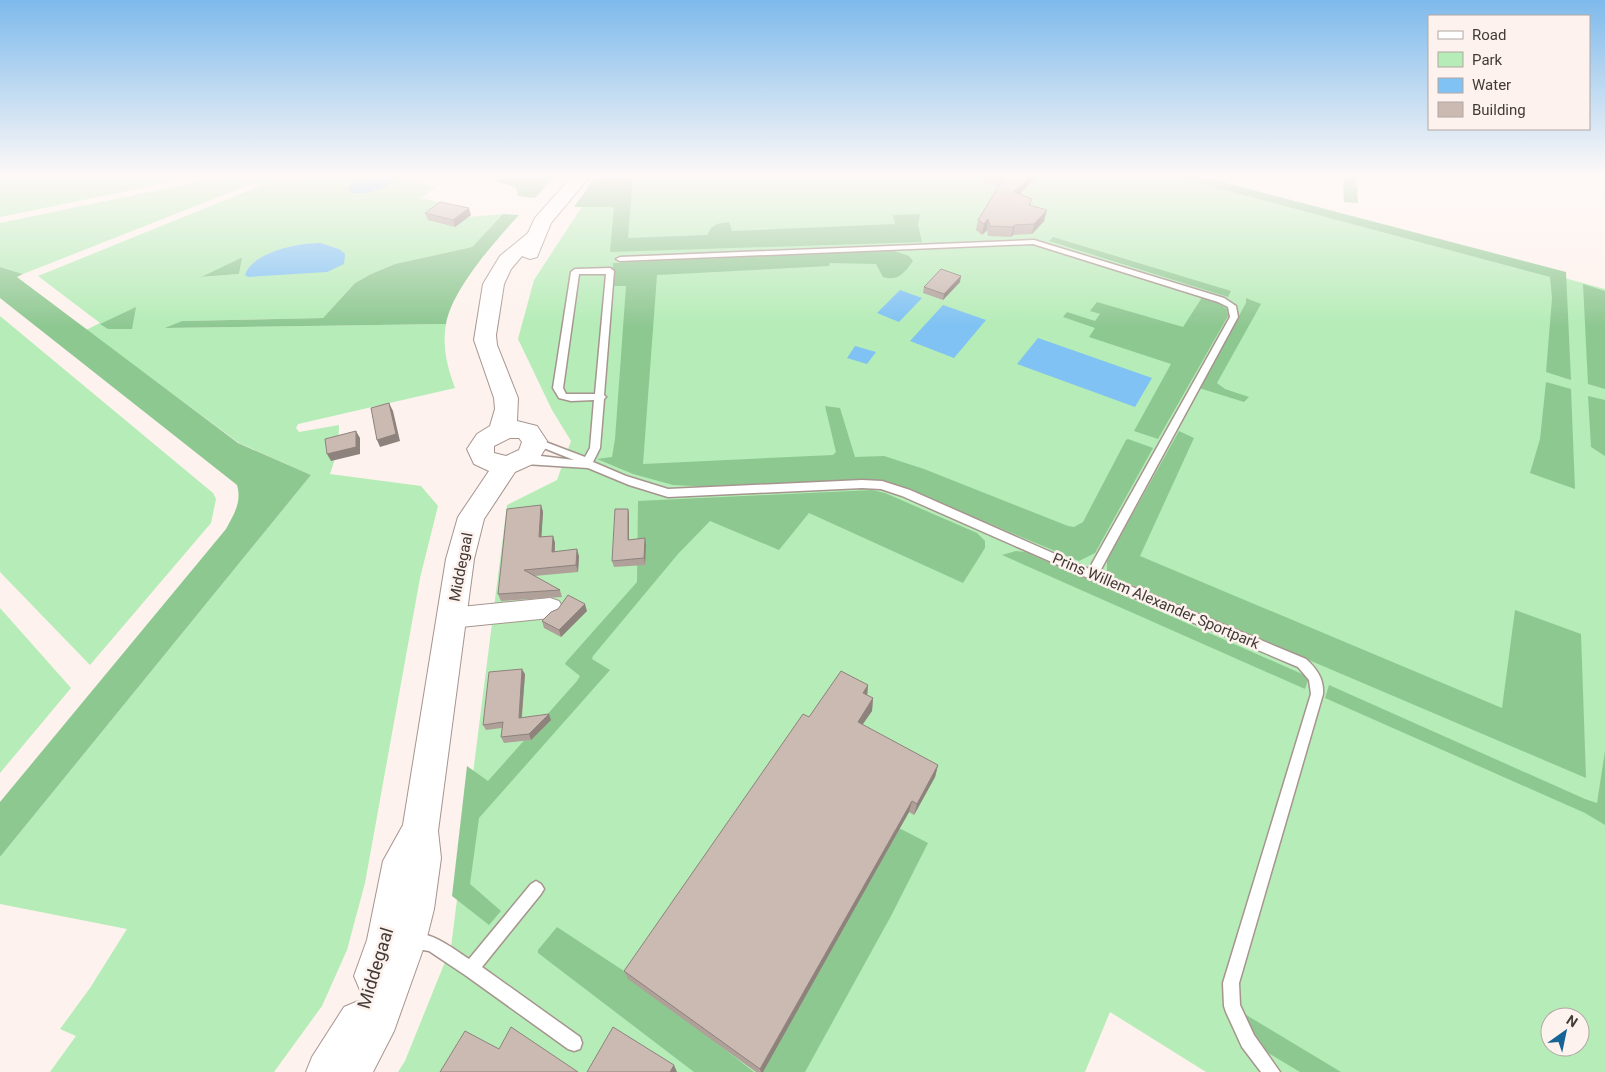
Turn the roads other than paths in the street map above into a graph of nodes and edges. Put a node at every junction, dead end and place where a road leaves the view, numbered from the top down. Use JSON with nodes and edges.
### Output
{"nodes":[{"id":1,"x":541,"y":226,"type":"edge"},
{"id":2,"x":620,"y":259,"type":"dead end"},
{"id":3,"x":499,"y":372,"type":"junction"},
{"id":4,"x":601,"y":397,"type":"junction"},
{"id":5,"x":500,"y":431,"type":"junction"},
{"id":6,"x":515,"y":451,"type":"junction"},
{"id":7,"x":587,"y":464,"type":"junction"},
{"id":8,"x":1092,"y":575,"type":"junction"},
{"id":9,"x":550,"y":608,"type":"dead end"},
{"id":10,"x":451,"y":618,"type":"junction"},
{"id":11,"x":536,"y":889,"type":"dead end"},
{"id":12,"x":397,"y":941,"type":"junction"},
{"id":13,"x":471,"y":969,"type":"junction"},
{"id":14,"x":574,"y":1043,"type":"dead end"},
{"id":15,"x":327,"y":1072,"type":"edge"},
{"id":16,"x":350,"y":1072,"type":"edge"},
{"id":17,"x":1271,"y":1072,"type":"edge"}],
"edges":[{"from":1,"to":3,"type":"street"},
{"from":2,"to":8,"type":"lane"},
{"from":3,"to":5,"type":"street"},
{"from":3,"to":6,"type":"street"},
{"from":4,"to":4,"type":"lane"},
{"from":4,"to":7,"type":"lane"},
{"from":5,"to":6,"type":"street"},
{"from":5,"to":6,"type":"street","name":"Middegaal"},
{"from":6,"to":7,"type":"lane","name":"Prins Willem Alexander Sportpark"},
{"from":6,"to":7,"type":"lane","name":"Prins Willem Alexander Sportpark"},
{"from":6,"to":10,"type":"street","name":"Middegaal"},
{"from":7,"to":8,"type":"lane","name":"Prins Willem Alexander Sportpark"},
{"from":8,"to":17,"type":"lane","name":"Prins Willem Alexander Sportpark"},
{"from":9,"to":10,"type":"street","name":"Middegaal"},
{"from":10,"to":12,"type":"street","name":"Middegaal"},
{"from":11,"to":13,"type":"lane"},
{"from":12,"to":13,"type":"lane"},
{"from":12,"to":15,"type":"street","name":"Middegaal"},
{"from":12,"to":16,"type":"street","name":"Middegaal"},
{"from":13,"to":14,"type":"lane"}]}
